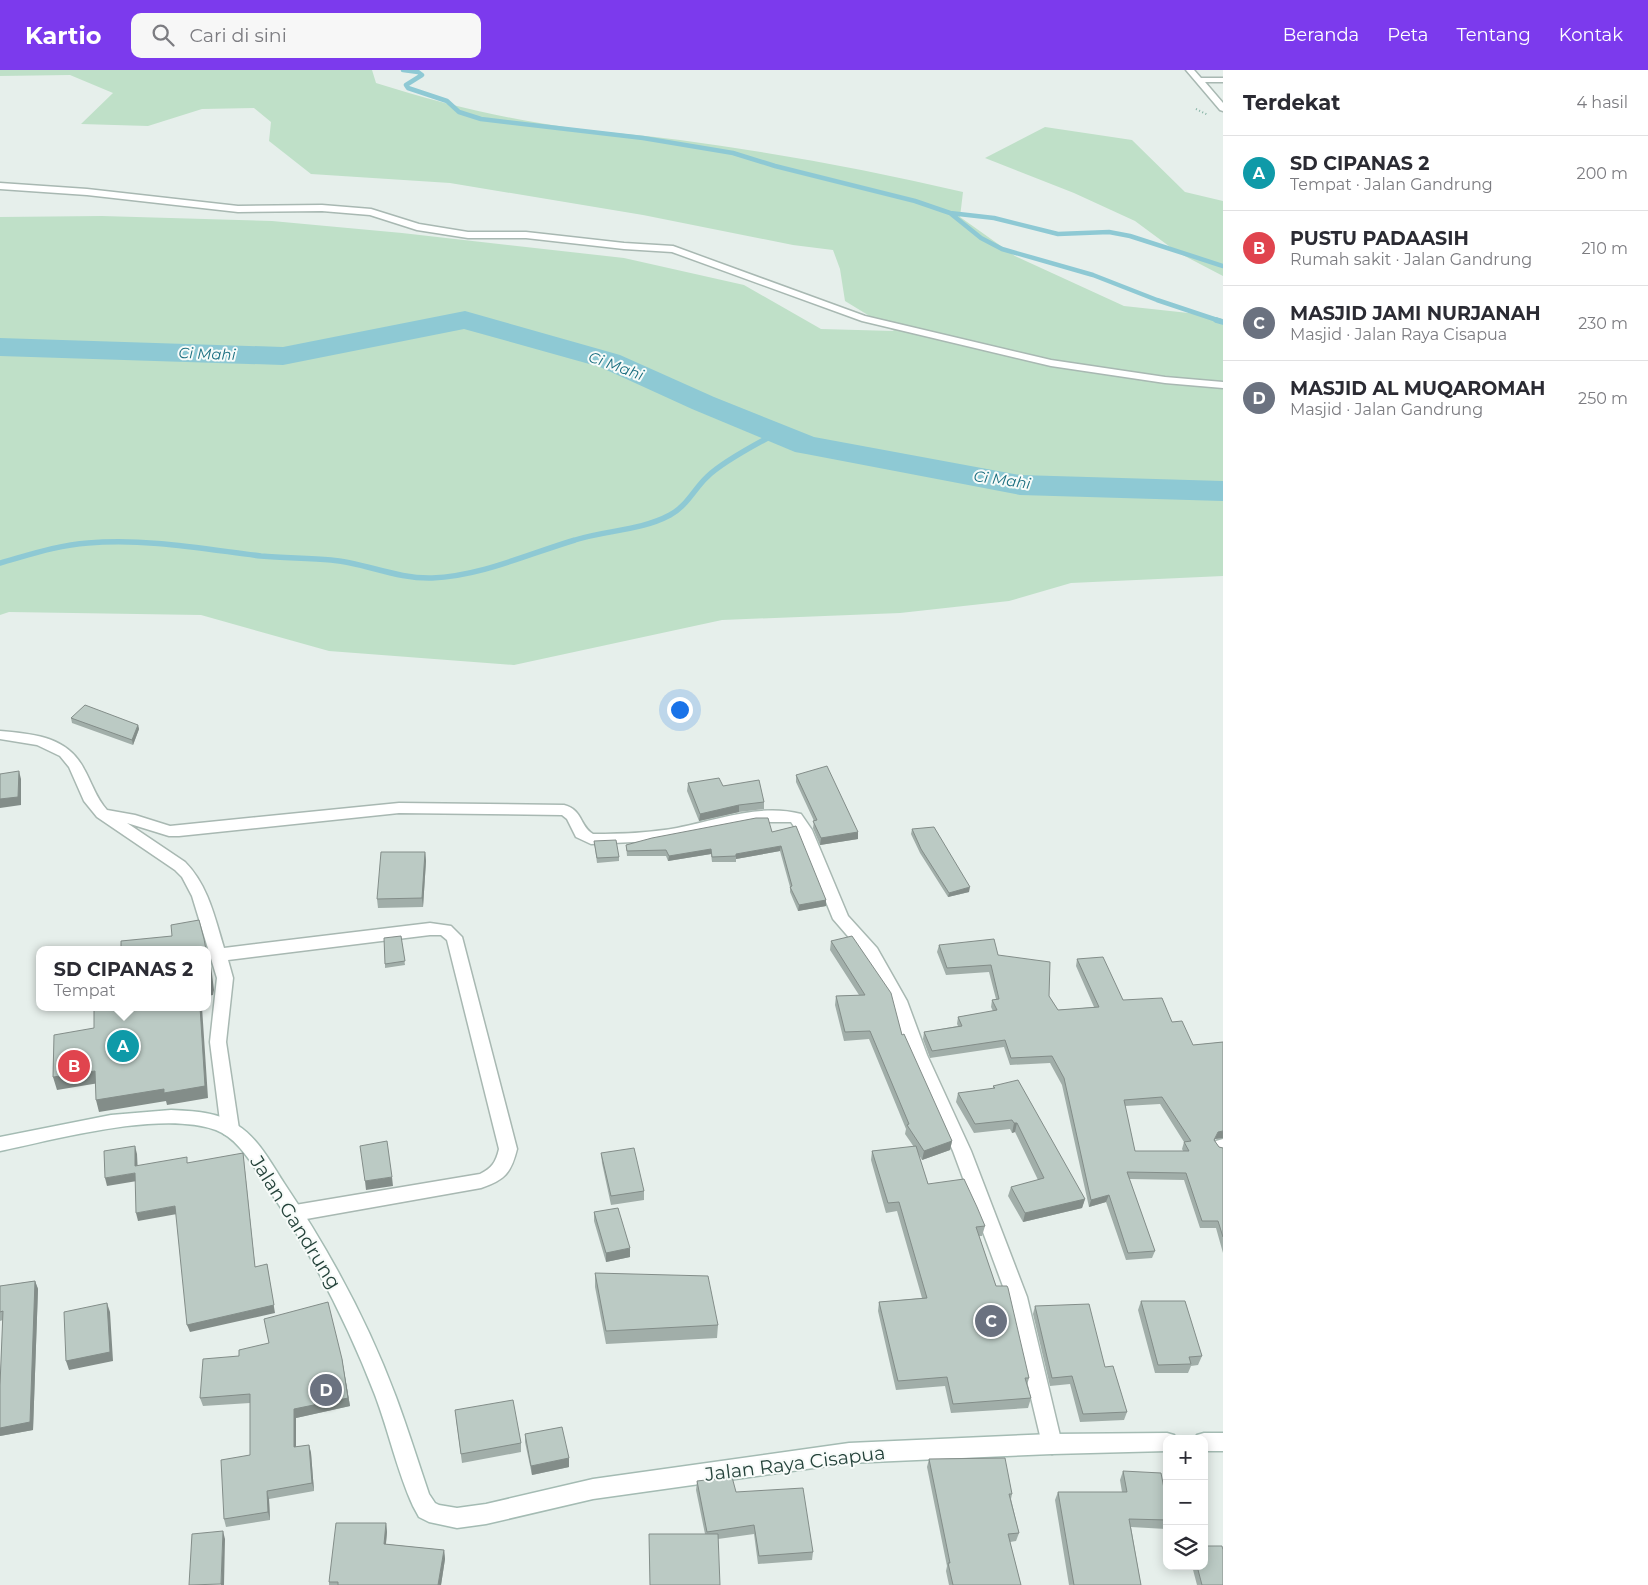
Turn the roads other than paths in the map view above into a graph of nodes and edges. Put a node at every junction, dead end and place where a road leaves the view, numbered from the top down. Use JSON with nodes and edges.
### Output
{"nodes":[{"id":1,"x":1190,"y":70,"type":"edge"},
{"id":2,"x":1199,"y":80,"type":"junction"},
{"id":3,"x":1223,"y":80,"type":"edge"},
{"id":4,"x":1223,"y":107,"type":"edge"},
{"id":5,"x":0,"y":186,"type":"edge"},
{"id":6,"x":1223,"y":385,"type":"edge"},
{"id":7,"x":0,"y":735,"type":"edge"},
{"id":8,"x":102,"y":814,"type":"junction"},
{"id":9,"x":218,"y":955,"type":"junction"},
{"id":10,"x":230,"y":1129,"type":"junction"},
{"id":11,"x":0,"y":1144,"type":"edge"},
{"id":12,"x":295,"y":1213,"type":"junction"},
{"id":13,"x":1163,"y":1442,"type":"edge"},
{"id":14,"x":1208,"y":1442,"type":"edge"},
{"id":15,"x":1223,"y":1442,"type":"edge"},
{"id":16,"x":1052,"y":1444,"type":"junction"},
{"id":17,"x":457,"y":1518,"type":"joint"}],
"edges":[{"from":1,"to":2,"type":"street"},
{"from":2,"to":3,"type":"street"},
{"from":2,"to":4,"type":"street"},
{"from":5,"to":6,"type":"street"},
{"from":7,"to":8,"type":"street"},
{"from":8,"to":9,"type":"street"},
{"from":8,"to":16,"type":"street"},
{"from":9,"to":10,"type":"street"},
{"from":9,"to":12,"type":"street"},
{"from":10,"to":11,"type":"street","name":"Jalan Gandrung"},
{"from":10,"to":12,"type":"street","name":"Jalan Gandrung"},
{"from":12,"to":17,"type":"street","name":"Jalan Gandrung"},
{"from":13,"to":16,"type":"street","name":"Jalan Raya Cisapua"},
{"from":14,"to":15,"type":"street"},
{"from":16,"to":17,"type":"street","name":"Jalan Raya Cisapua"}]}
